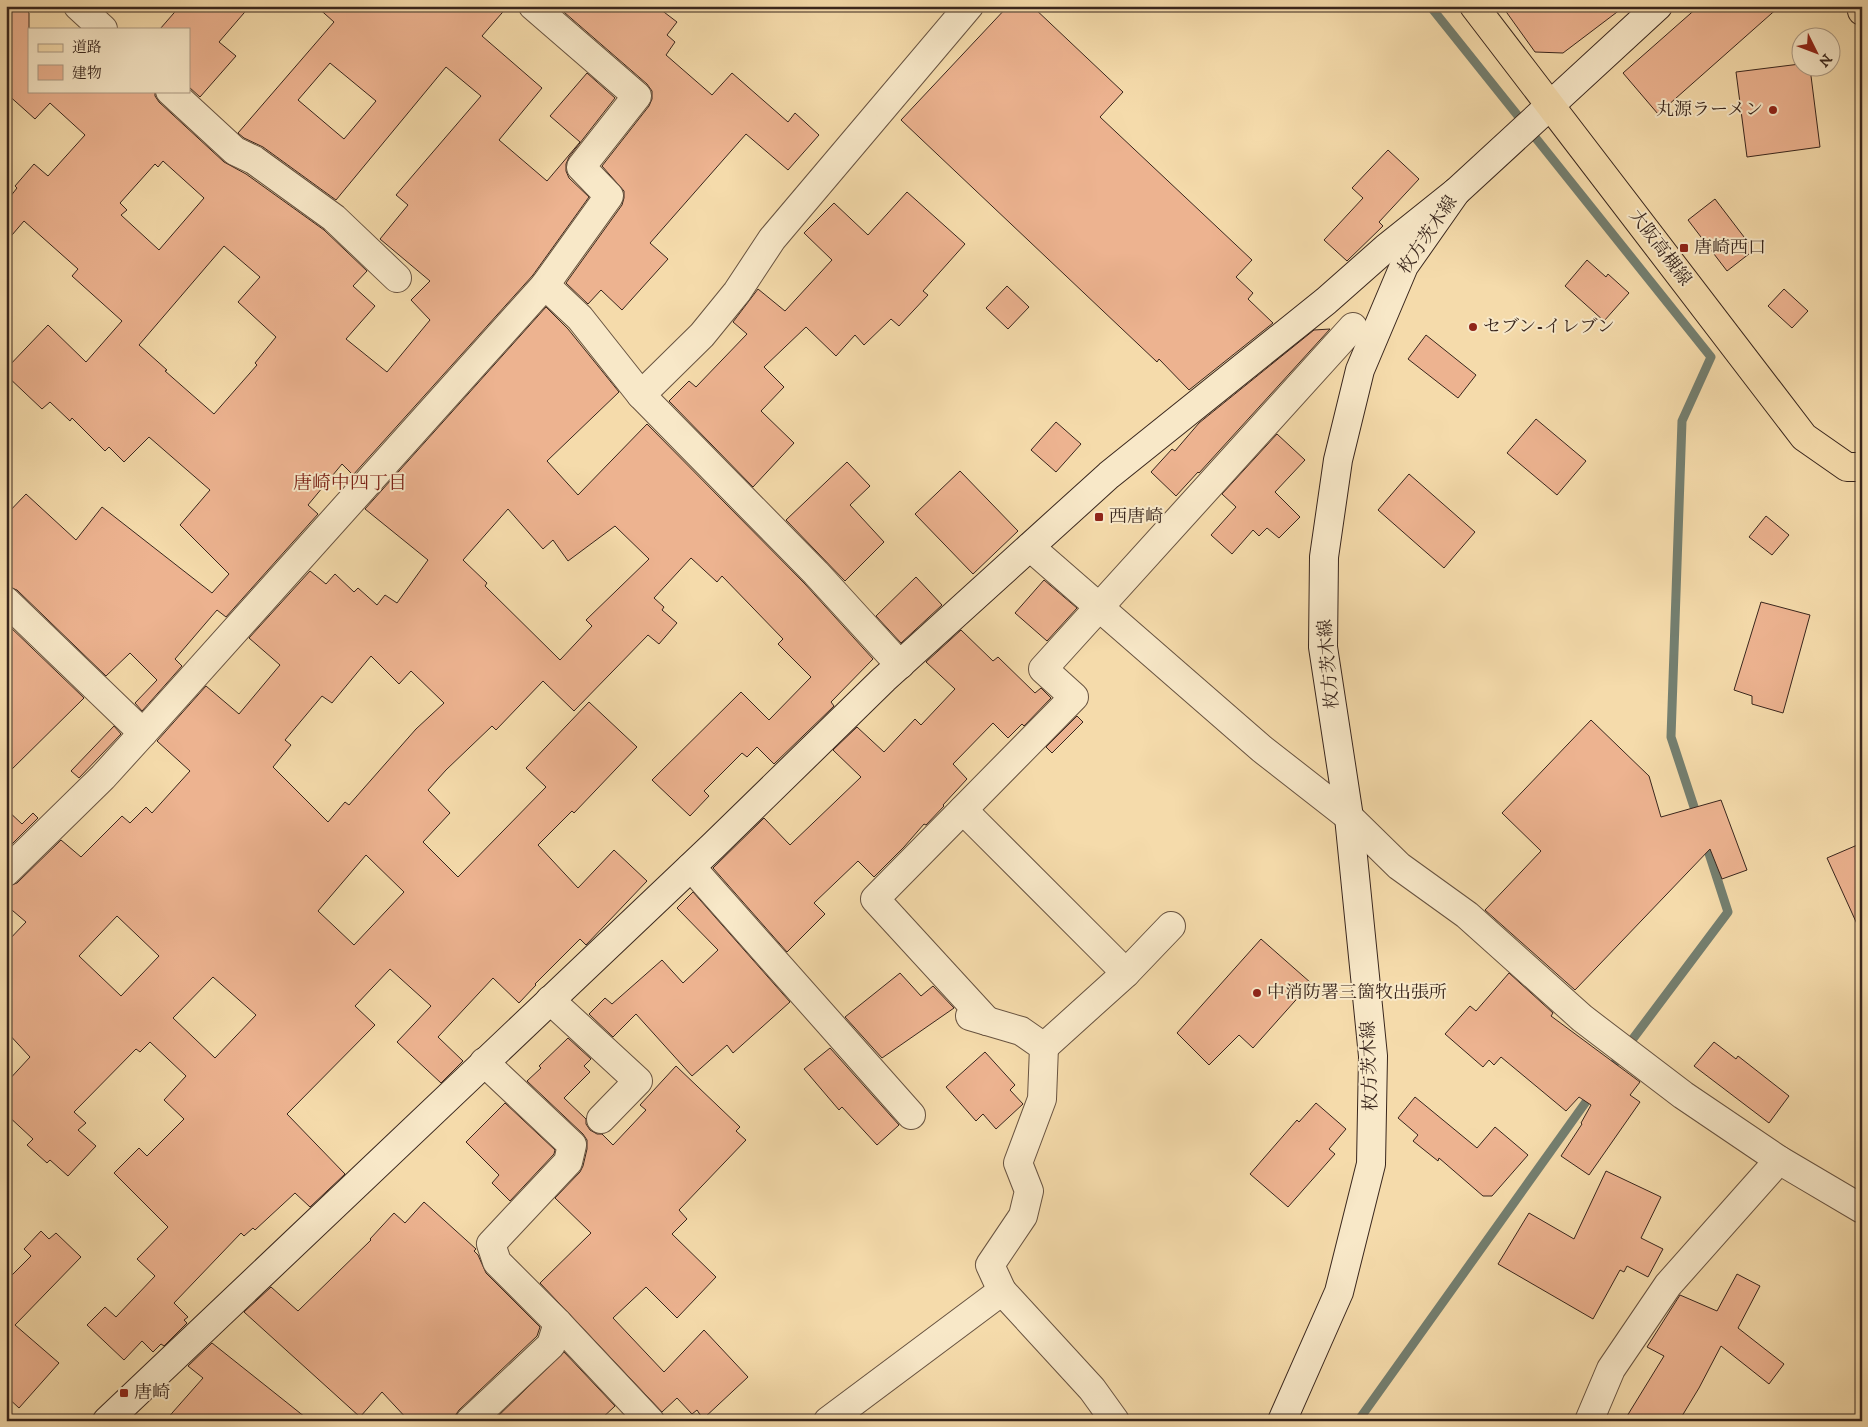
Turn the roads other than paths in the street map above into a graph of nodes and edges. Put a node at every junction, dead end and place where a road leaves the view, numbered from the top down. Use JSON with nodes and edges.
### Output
{"nodes":[{"id":1,"x":78,"y":6,"type":"edge"},
{"id":2,"x":532,"y":6,"type":"edge"},
{"id":3,"x":969,"y":6,"type":"edge"},
{"id":4,"x":1474,"y":6,"type":"edge"},
{"id":5,"x":1658,"y":6,"type":"edge"},
{"id":6,"x":1861,"y":6,"type":"edge"},
{"id":7,"x":1862,"y":11,"type":"edge"},
{"id":8,"x":102,"y":28,"type":"edge"},
{"id":9,"x":171,"y":92,"type":"edge"},
{"id":10,"x":1550,"y":104,"type":"junction"},
{"id":11,"x":1456,"y":192,"type":"junction"},
{"id":12,"x":397,"y":278,"type":"dead end"},
{"id":13,"x":545,"y":285,"type":"junction"},
{"id":14,"x":1326,"y":301,"type":"junction"},
{"id":15,"x":1362,"y":336,"type":"junction"},
{"id":16,"x":641,"y":395,"type":"junction"},
{"id":17,"x":1862,"y":467,"type":"edge"},
{"id":18,"x":1030,"y":547,"type":"junction"},
{"id":19,"x":6,"y":601,"type":"edge"},
{"id":20,"x":1100,"y":608,"type":"junction"},
{"id":21,"x":900,"y":665,"type":"junction"},
{"id":22,"x":143,"y":733,"type":"junction"},
{"id":23,"x":963,"y":810,"type":"junction"},
{"id":24,"x":1348,"y":817,"type":"junction"},
{"id":25,"x":691,"y":867,"type":"junction"},
{"id":26,"x":6,"y":872,"type":"edge"},
{"id":27,"x":1171,"y":926,"type":"dead end"},
{"id":28,"x":1126,"y":973,"type":"junction"},
{"id":29,"x":550,"y":1000,"type":"junction"},
{"id":30,"x":952,"y":1010,"type":"dead end"},
{"id":31,"x":987,"y":1021,"type":"junction"},
{"id":32,"x":1044,"y":1047,"type":"junction"},
{"id":33,"x":484,"y":1062,"type":"junction"},
{"id":34,"x":911,"y":1115,"type":"dead end"},
{"id":35,"x":601,"y":1119,"type":"dead end"},
{"id":36,"x":1779,"y":1160,"type":"junction"},
{"id":37,"x":1862,"y":1209,"type":"edge"},
{"id":38,"x":1002,"y":1291,"type":"junction"},
{"id":39,"x":558,"y":1323,"type":"junction"},
{"id":40,"x":107,"y":1421,"type":"edge"},
{"id":41,"x":470,"y":1421,"type":"edge"},
{"id":42,"x":650,"y":1421,"type":"edge"},
{"id":43,"x":828,"y":1421,"type":"edge"},
{"id":44,"x":1115,"y":1421,"type":"edge"},
{"id":45,"x":1282,"y":1421,"type":"edge"},
{"id":46,"x":1589,"y":1421,"type":"edge"}],
"edges":[{"from":1,"to":8,"type":"street"},
{"from":2,"to":13,"type":"street"},
{"from":3,"to":16,"type":"street"},
{"from":4,"to":10,"type":"main road","name":"大阪高槻線"},
{"from":5,"to":10,"type":"street","name":"枚方茨木線"},
{"from":6,"to":7,"type":"main road"},
{"from":9,"to":12,"type":"street"},
{"from":10,"to":11,"type":"street","name":"枚方茨木線"},
{"from":10,"to":17,"type":"main road","name":"大阪高槻線"},
{"from":11,"to":14,"type":"street"},
{"from":11,"to":15,"type":"street","name":"枚方茨木線"},
{"from":13,"to":16,"type":"street"},
{"from":13,"to":22,"type":"street"},
{"from":14,"to":15,"type":"street"},
{"from":14,"to":18,"type":"street"},
{"from":15,"to":20,"type":"street"},
{"from":15,"to":24,"type":"street","name":"枚方茨木線"},
{"from":16,"to":21,"type":"street"},
{"from":18,"to":20,"type":"street"},
{"from":18,"to":21,"type":"street"},
{"from":19,"to":22,"type":"street"},
{"from":20,"to":23,"type":"street"},
{"from":20,"to":24,"type":"street"},
{"from":21,"to":25,"type":"street"},
{"from":22,"to":26,"type":"street"},
{"from":23,"to":28,"type":"street"},
{"from":23,"to":31,"type":"street"},
{"from":24,"to":36,"type":"street"},
{"from":24,"to":45,"type":"street","name":"枚方茨木線"},
{"from":25,"to":29,"type":"street"},
{"from":25,"to":34,"type":"street"},
{"from":27,"to":28,"type":"street"},
{"from":28,"to":32,"type":"street"},
{"from":29,"to":33,"type":"street"},
{"from":29,"to":35,"type":"street"},
{"from":30,"to":31,"type":"street"},
{"from":31,"to":32,"type":"street"},
{"from":32,"to":38,"type":"street"},
{"from":33,"to":39,"type":"street"},
{"from":33,"to":40,"type":"street"},
{"from":36,"to":37,"type":"street"},
{"from":36,"to":46,"type":"street"},
{"from":38,"to":43,"type":"street"},
{"from":38,"to":44,"type":"street"},
{"from":39,"to":41,"type":"street"},
{"from":39,"to":42,"type":"street"}]}
